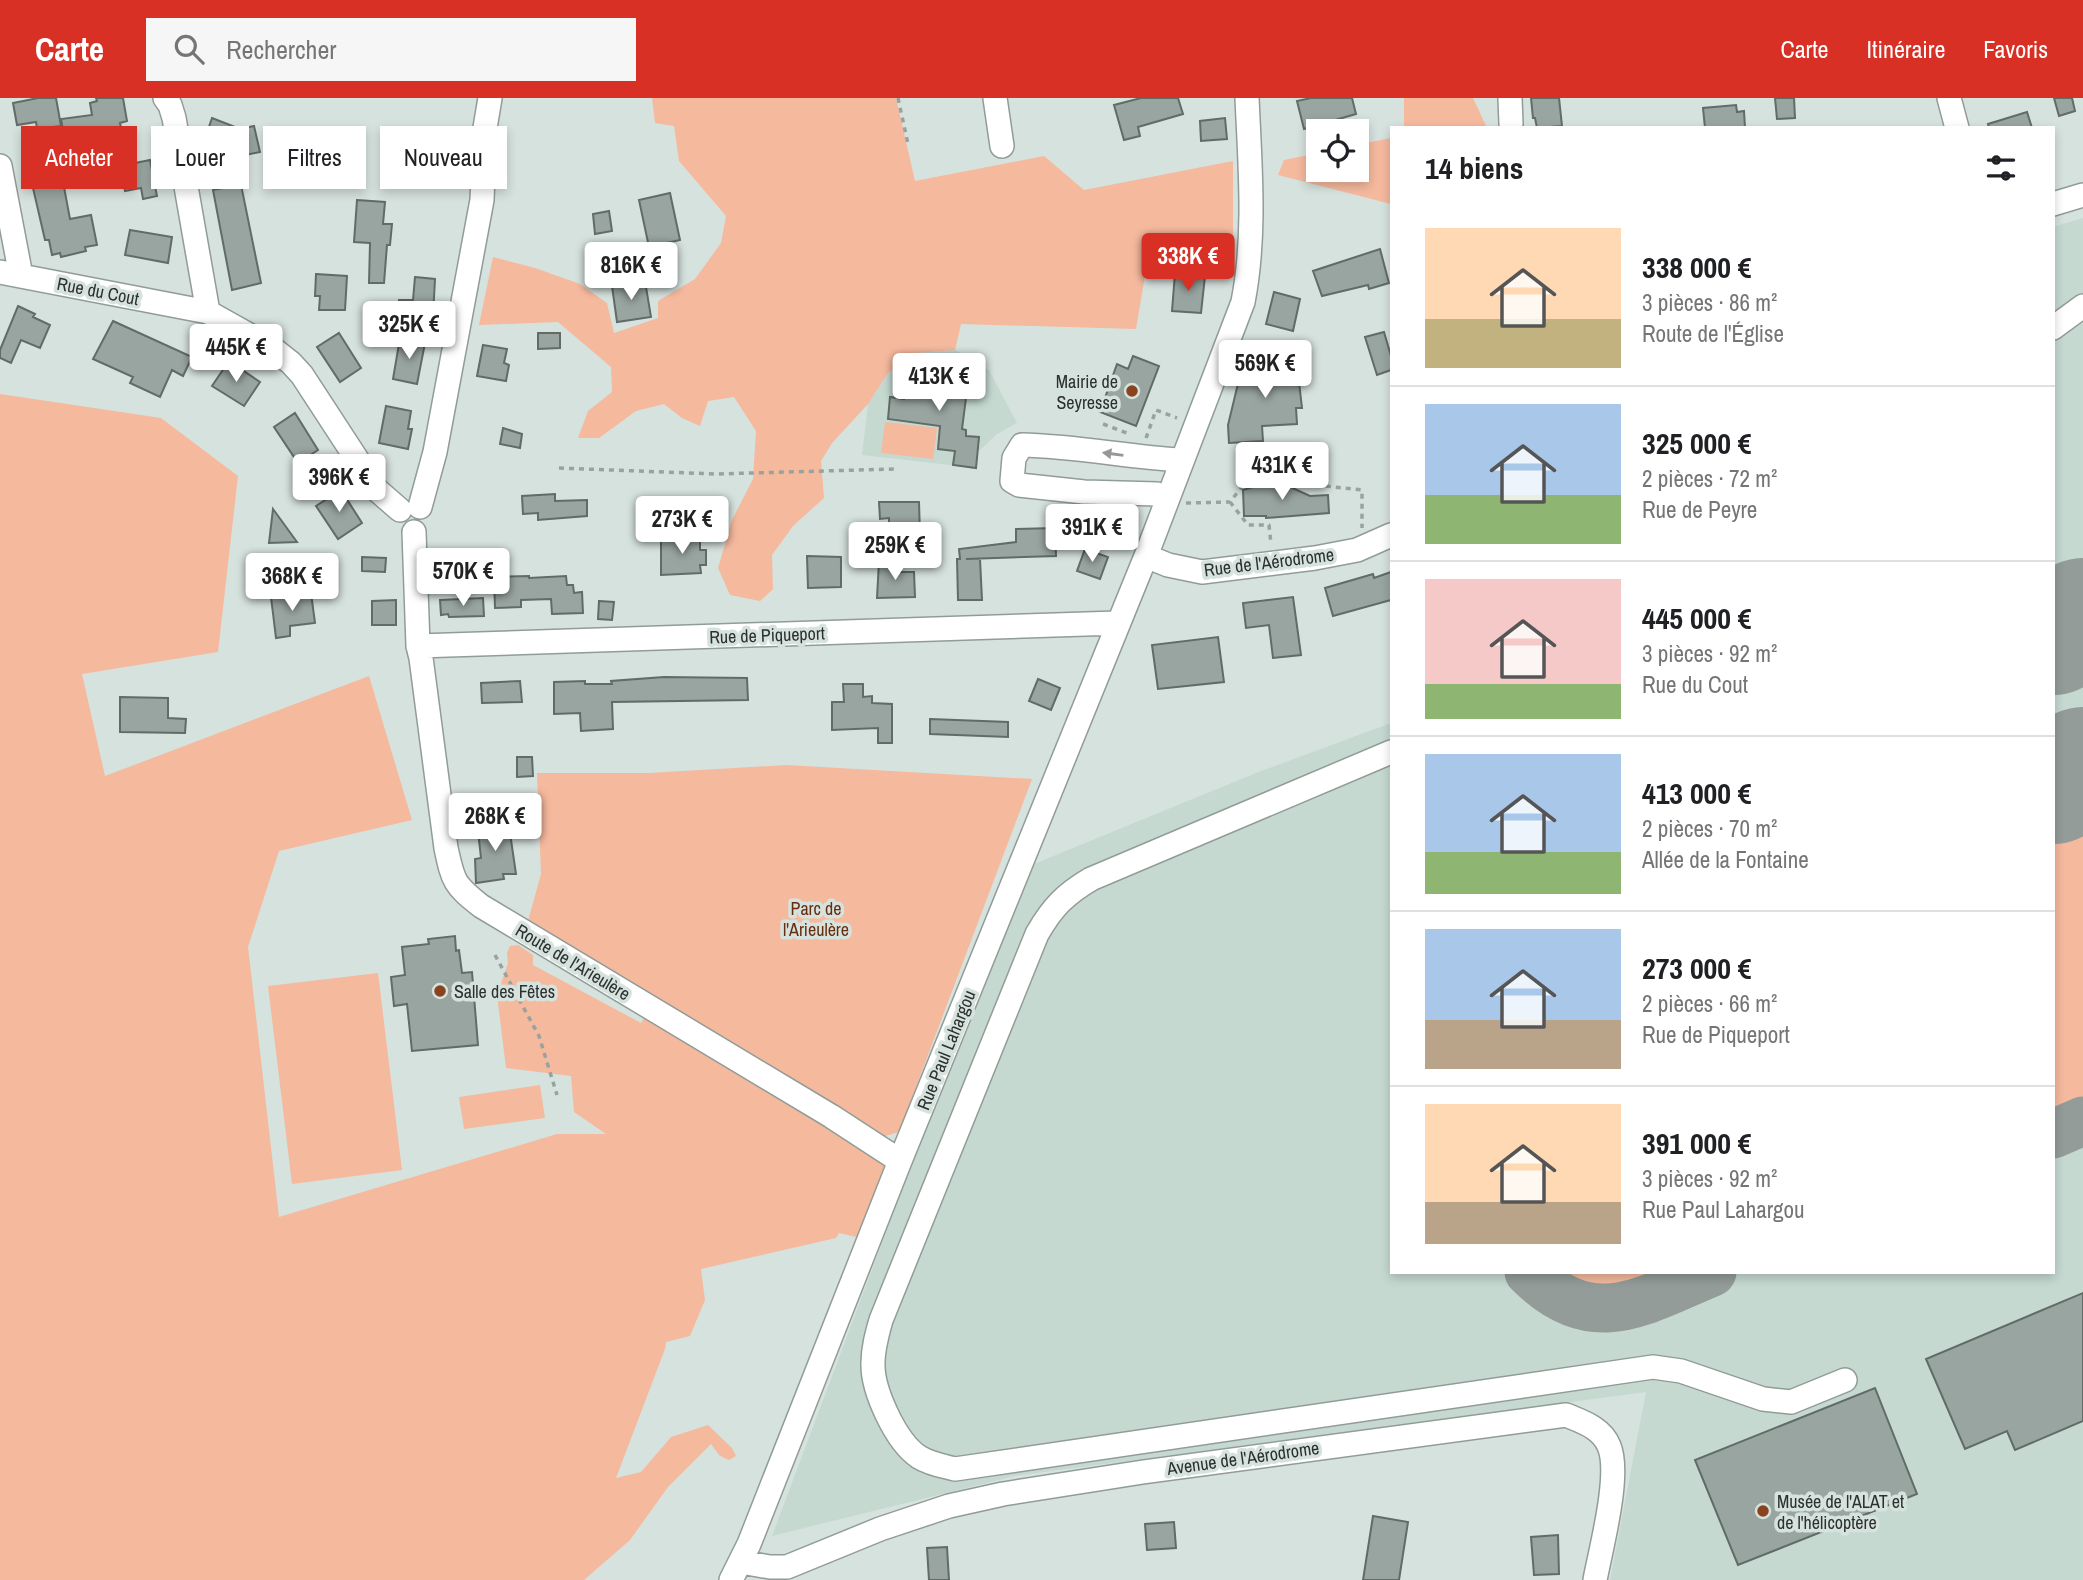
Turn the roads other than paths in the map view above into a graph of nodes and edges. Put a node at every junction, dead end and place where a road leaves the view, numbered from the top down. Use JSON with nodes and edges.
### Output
{"nodes":[{"id":1,"x":165,"y":98,"type":"edge"},
{"id":2,"x":490,"y":98,"type":"edge"},
{"id":3,"x":995,"y":98,"type":"edge"},
{"id":4,"x":1247,"y":98,"type":"edge"},
{"id":5,"x":1510,"y":98,"type":"edge"},
{"id":6,"x":1949,"y":98,"type":"edge"},
{"id":7,"x":1511,"y":124,"type":"dead end"},
{"id":8,"x":1956,"y":126,"type":"edge"},
{"id":9,"x":1002,"y":146,"type":"dead end"},
{"id":10,"x":0,"y":166,"type":"edge"},
{"id":11,"x":2083,"y":195,"type":"edge"},
{"id":12,"x":2055,"y":203,"type":"edge"},
{"id":13,"x":11,"y":274,"type":"edge"},
{"id":14,"x":2083,"y":306,"type":"edge"},
{"id":15,"x":208,"y":312,"type":"junction"},
{"id":16,"x":2055,"y":327,"type":"edge"},
{"id":17,"x":1181,"y":460,"type":"junction"},
{"id":18,"x":1167,"y":499,"type":"junction"},
{"id":19,"x":410,"y":509,"type":"junction"},
{"id":20,"x":1390,"y":534,"type":"edge"},
{"id":21,"x":1146,"y":556,"type":"junction"},
{"id":22,"x":1117,"y":623,"type":"junction"},
{"id":23,"x":418,"y":646,"type":"junction"},
{"id":24,"x":1390,"y":751,"type":"edge"},
{"id":25,"x":900,"y":1161,"type":"junction"},
{"id":26,"x":1845,"y":1380,"type":"dead end"},
{"id":27,"x":740,"y":1562,"type":"edge"},
{"id":28,"x":1595,"y":1580,"type":"edge"}],
"edges":[{"from":1,"to":15,"type":"street"},
{"from":2,"to":19,"type":"street"},
{"from":3,"to":9,"type":"street"},
{"from":4,"to":17,"type":"street","name":"Rue Paul Lahargou"},
{"from":5,"to":7,"type":"street"},
{"from":6,"to":8,"type":"street"},
{"from":10,"to":13,"type":"street"},
{"from":11,"to":12,"type":"street"},
{"from":13,"to":15,"type":"street","name":"Rue du Cout"},
{"from":14,"to":16,"type":"street"},
{"from":15,"to":19,"type":"street","name":"Rue du Cout"},
{"from":17,"to":18,"type":"street","name":"Rue Paul Lahargou"},
{"from":17,"to":18,"type":"street","one_way":true},
{"from":18,"to":21,"type":"street","name":"Rue Paul Lahargou"},
{"from":19,"to":23,"type":"street","name":"Route de l'Arieulère"},
{"from":20,"to":21,"type":"street","name":"Rue de l'Aérodrome"},
{"from":21,"to":22,"type":"street","name":"Rue Paul Lahargou"},
{"from":22,"to":23,"type":"street","name":"Rue de Piqueport"},
{"from":22,"to":25,"type":"street","name":"Rue Paul Lahargou"},
{"from":23,"to":25,"type":"street","name":"Route de l'Arieulère"},
{"from":24,"to":26,"type":"street"},
{"from":25,"to":27,"type":"street","name":"Rue Paul Lahargou"},
{"from":27,"to":28,"type":"street","name":"Avenue de l'Aérodrome"}]}
